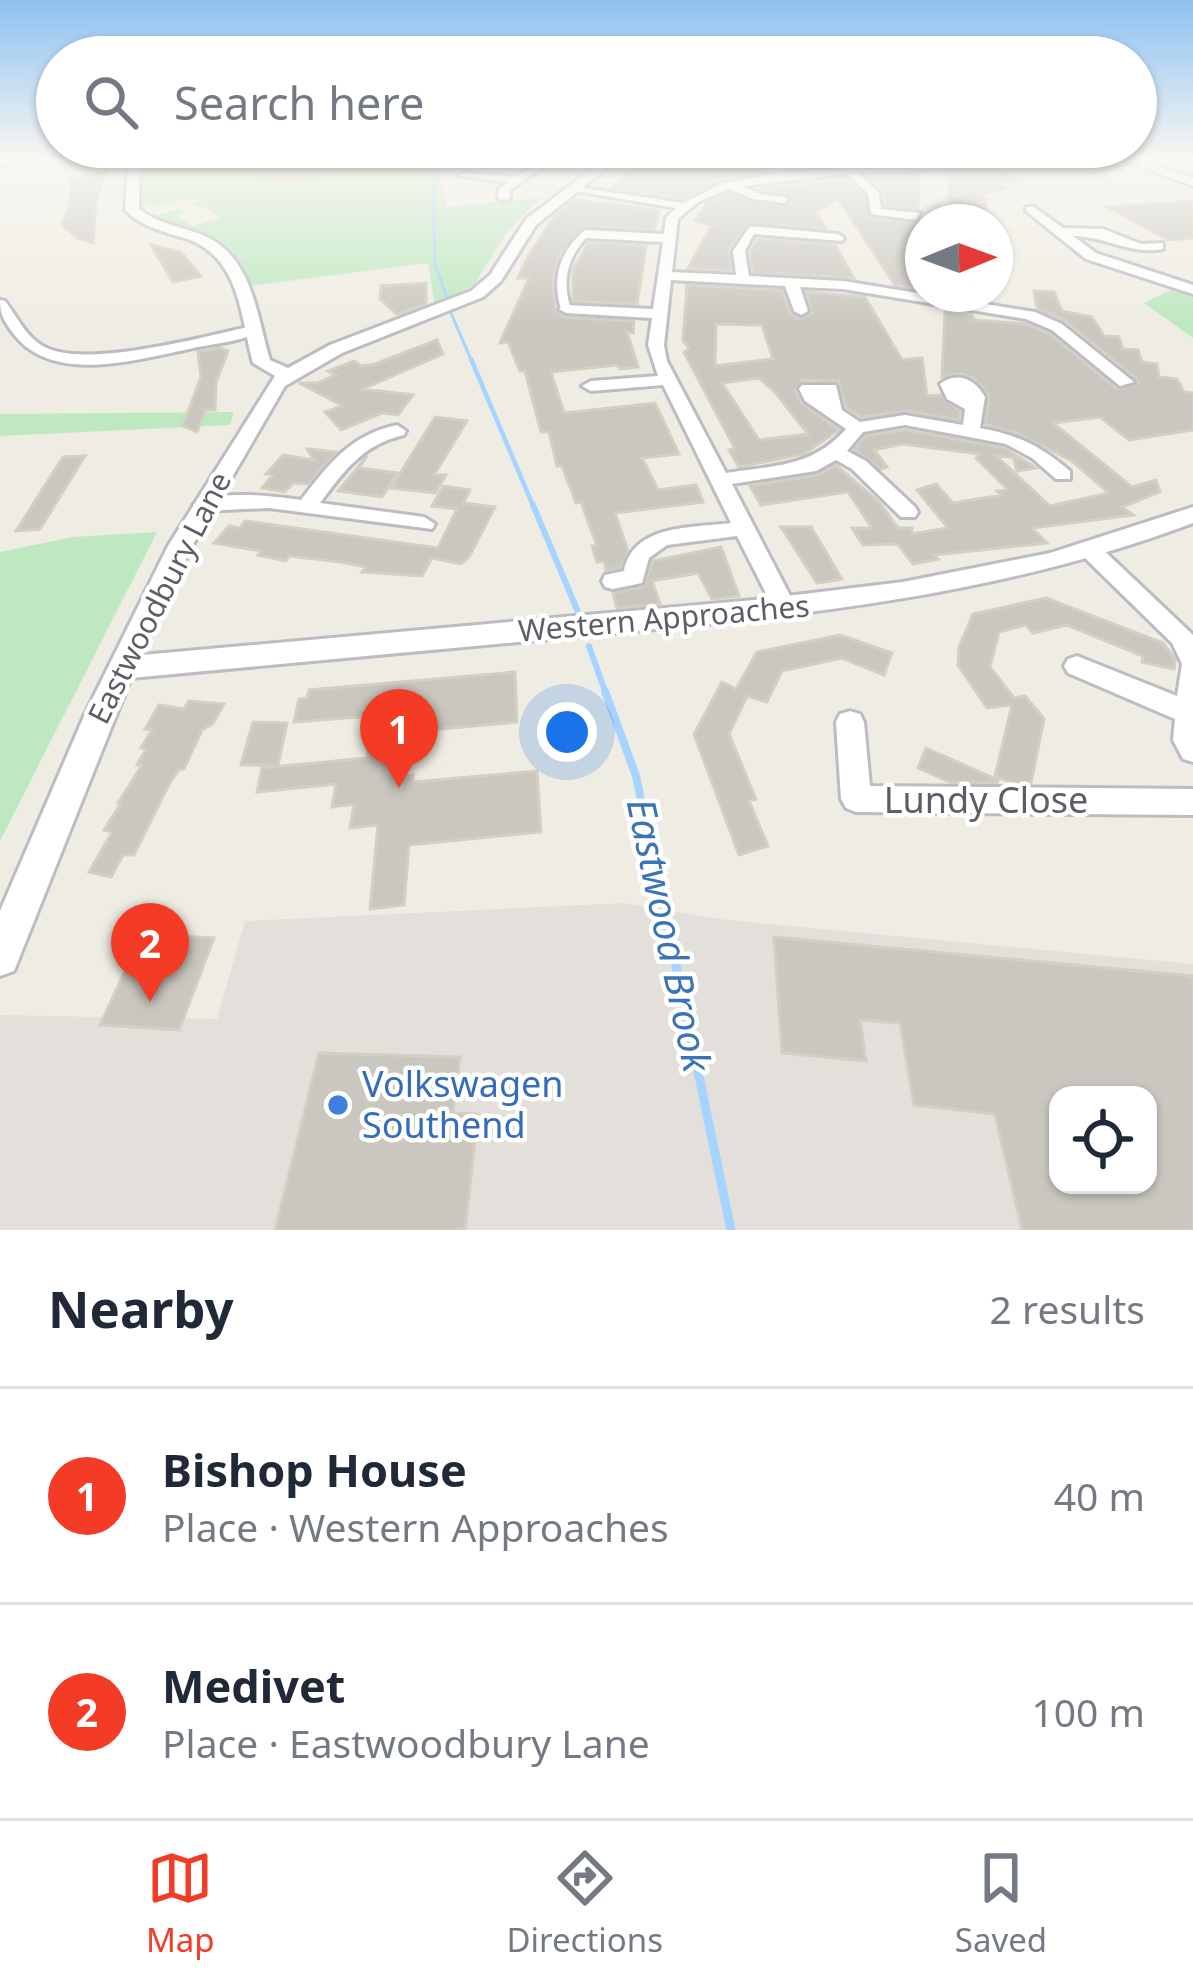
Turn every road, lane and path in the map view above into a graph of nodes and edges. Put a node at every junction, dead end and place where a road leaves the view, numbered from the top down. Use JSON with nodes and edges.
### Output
{"nodes":[{"id":1,"x":138,"y":213,"type":"edge"},
{"id":2,"x":541,"y":213,"type":"edge"},
{"id":3,"x":676,"y":213,"type":"edge"},
{"id":4,"x":1036,"y":213,"type":"edge"},
{"id":5,"x":1056,"y":232,"type":"junction"},
{"id":6,"x":586,"y":234,"type":"joint"},
{"id":7,"x":667,"y":238,"type":"junction"},
{"id":8,"x":838,"y":238,"type":"dead end"},
{"id":9,"x":1158,"y":246,"type":"dead end"},
{"id":10,"x":1186,"y":271,"type":"dead end"},
{"id":11,"x":664,"y":276,"type":"junction"},
{"id":12,"x":743,"y":280,"type":"junction"},
{"id":13,"x":1168,"y":281,"type":"junction"},
{"id":14,"x":791,"y":282,"type":"junction"},
{"id":15,"x":1193,"y":290,"type":"edge"},
{"id":16,"x":905,"y":293,"type":"edge"},
{"id":17,"x":0,"y":304,"type":"edge"},
{"id":18,"x":566,"y":309,"type":"joint"},
{"id":19,"x":1013,"y":309,"type":"edge"},
{"id":20,"x":801,"y":311,"type":"dead end"},
{"id":21,"x":660,"y":314,"type":"junction"},
{"id":22,"x":253,"y":332,"type":"junction"},
{"id":23,"x":285,"y":374,"type":"junction"},
{"id":24,"x":667,"y":380,"type":"junction"},
{"id":25,"x":1126,"y":382,"type":"dead end"},
{"id":26,"x":591,"y":386,"type":"dead end"},
{"id":27,"x":974,"y":407,"type":"dead end"},
{"id":28,"x":833,"y":412,"type":"dead end"},
{"id":29,"x":857,"y":428,"type":"junction"},
{"id":30,"x":970,"y":430,"type":"junction"},
{"id":31,"x":397,"y":431,"type":"dead end"},
{"id":32,"x":836,"y":452,"type":"junction"},
{"id":33,"x":1063,"y":476,"type":"dead end"},
{"id":34,"x":720,"y":480,"type":"junction"},
{"id":35,"x":203,"y":505,"type":"junction"},
{"id":36,"x":307,"y":506,"type":"junction"},
{"id":37,"x":908,"y":512,"type":"dead end"},
{"id":38,"x":1193,"y":515,"type":"edge"},
{"id":39,"x":424,"y":524,"type":"dead end"},
{"id":40,"x":742,"y":528,"type":"junction"},
{"id":41,"x":1090,"y":550,"type":"junction"},
{"id":42,"x":613,"y":581,"type":"dead end"},
{"id":43,"x":785,"y":609,"type":"junction"},
{"id":44,"x":1193,"y":664,"type":"edge"},
{"id":45,"x":1077,"y":666,"type":"dead end"},
{"id":46,"x":124,"y":668,"type":"junction"},
{"id":47,"x":1189,"y":712,"type":"junction"},
{"id":48,"x":850,"y":722,"type":"dead end"},
{"id":49,"x":1193,"y":750,"type":"edge"},
{"id":50,"x":1193,"y":802,"type":"edge"},
{"id":51,"x":52,"y":831,"type":"junction"},
{"id":52,"x":0,"y":920,"type":"edge"},
{"id":53,"x":0,"y":957,"type":"edge"}],
"edges":[{"from":1,"to":22,"type":"street"},
{"from":2,"to":23,"type":"street"},
{"from":3,"to":7,"type":"street"},
{"from":4,"to":5,"type":"street"},
{"from":5,"to":9,"type":"street"},
{"from":5,"to":13,"type":"street"},
{"from":6,"to":7,"type":"street"},
{"from":6,"to":18,"type":"street"},
{"from":7,"to":11,"type":"street"},
{"from":8,"to":12,"type":"street"},
{"from":10,"to":13,"type":"street"},
{"from":11,"to":12,"type":"street"},
{"from":11,"to":21,"type":"street"},
{"from":12,"to":14,"type":"street"},
{"from":13,"to":15,"type":"street"},
{"from":14,"to":16,"type":"street"},
{"from":14,"to":20,"type":"street"},
{"from":17,"to":22,"type":"street"},
{"from":18,"to":21,"type":"street"},
{"from":19,"to":25,"type":"street"},
{"from":21,"to":24,"type":"street"},
{"from":22,"to":23,"type":"street"},
{"from":23,"to":35,"type":"street","name":"Eastwoodbury Lane"},
{"from":24,"to":26,"type":"street"},
{"from":24,"to":34,"type":"street"},
{"from":27,"to":30,"type":"street"},
{"from":28,"to":29,"type":"street"},
{"from":29,"to":30,"type":"street"},
{"from":29,"to":32,"type":"street"},
{"from":30,"to":33,"type":"street"},
{"from":31,"to":36,"type":"street"},
{"from":32,"to":34,"type":"street"},
{"from":32,"to":37,"type":"street"},
{"from":34,"to":40,"type":"street"},
{"from":35,"to":36,"type":"street"},
{"from":35,"to":46,"type":"street","name":"Eastwoodbury Lane"},
{"from":36,"to":39,"type":"street"},
{"from":38,"to":41,"type":"street","name":"Western Approaches"},
{"from":40,"to":42,"type":"street"},
{"from":40,"to":43,"type":"street"},
{"from":41,"to":43,"type":"street","name":"Western Approaches"},
{"from":41,"to":44,"type":"street"},
{"from":43,"to":46,"type":"street","name":"Western Approaches"},
{"from":44,"to":47,"type":"street"},
{"from":45,"to":47,"type":"street"},
{"from":46,"to":51,"type":"street","name":"Eastwoodbury Lane"},
{"from":47,"to":49,"type":"street"},
{"from":48,"to":50,"type":"street","name":"Lundy Close"},
{"from":51,"to":52,"type":"street","name":"Eastwoodbury Lane"},
{"from":51,"to":53,"type":"street","name":"Eastwoodbury Lane"}]}
